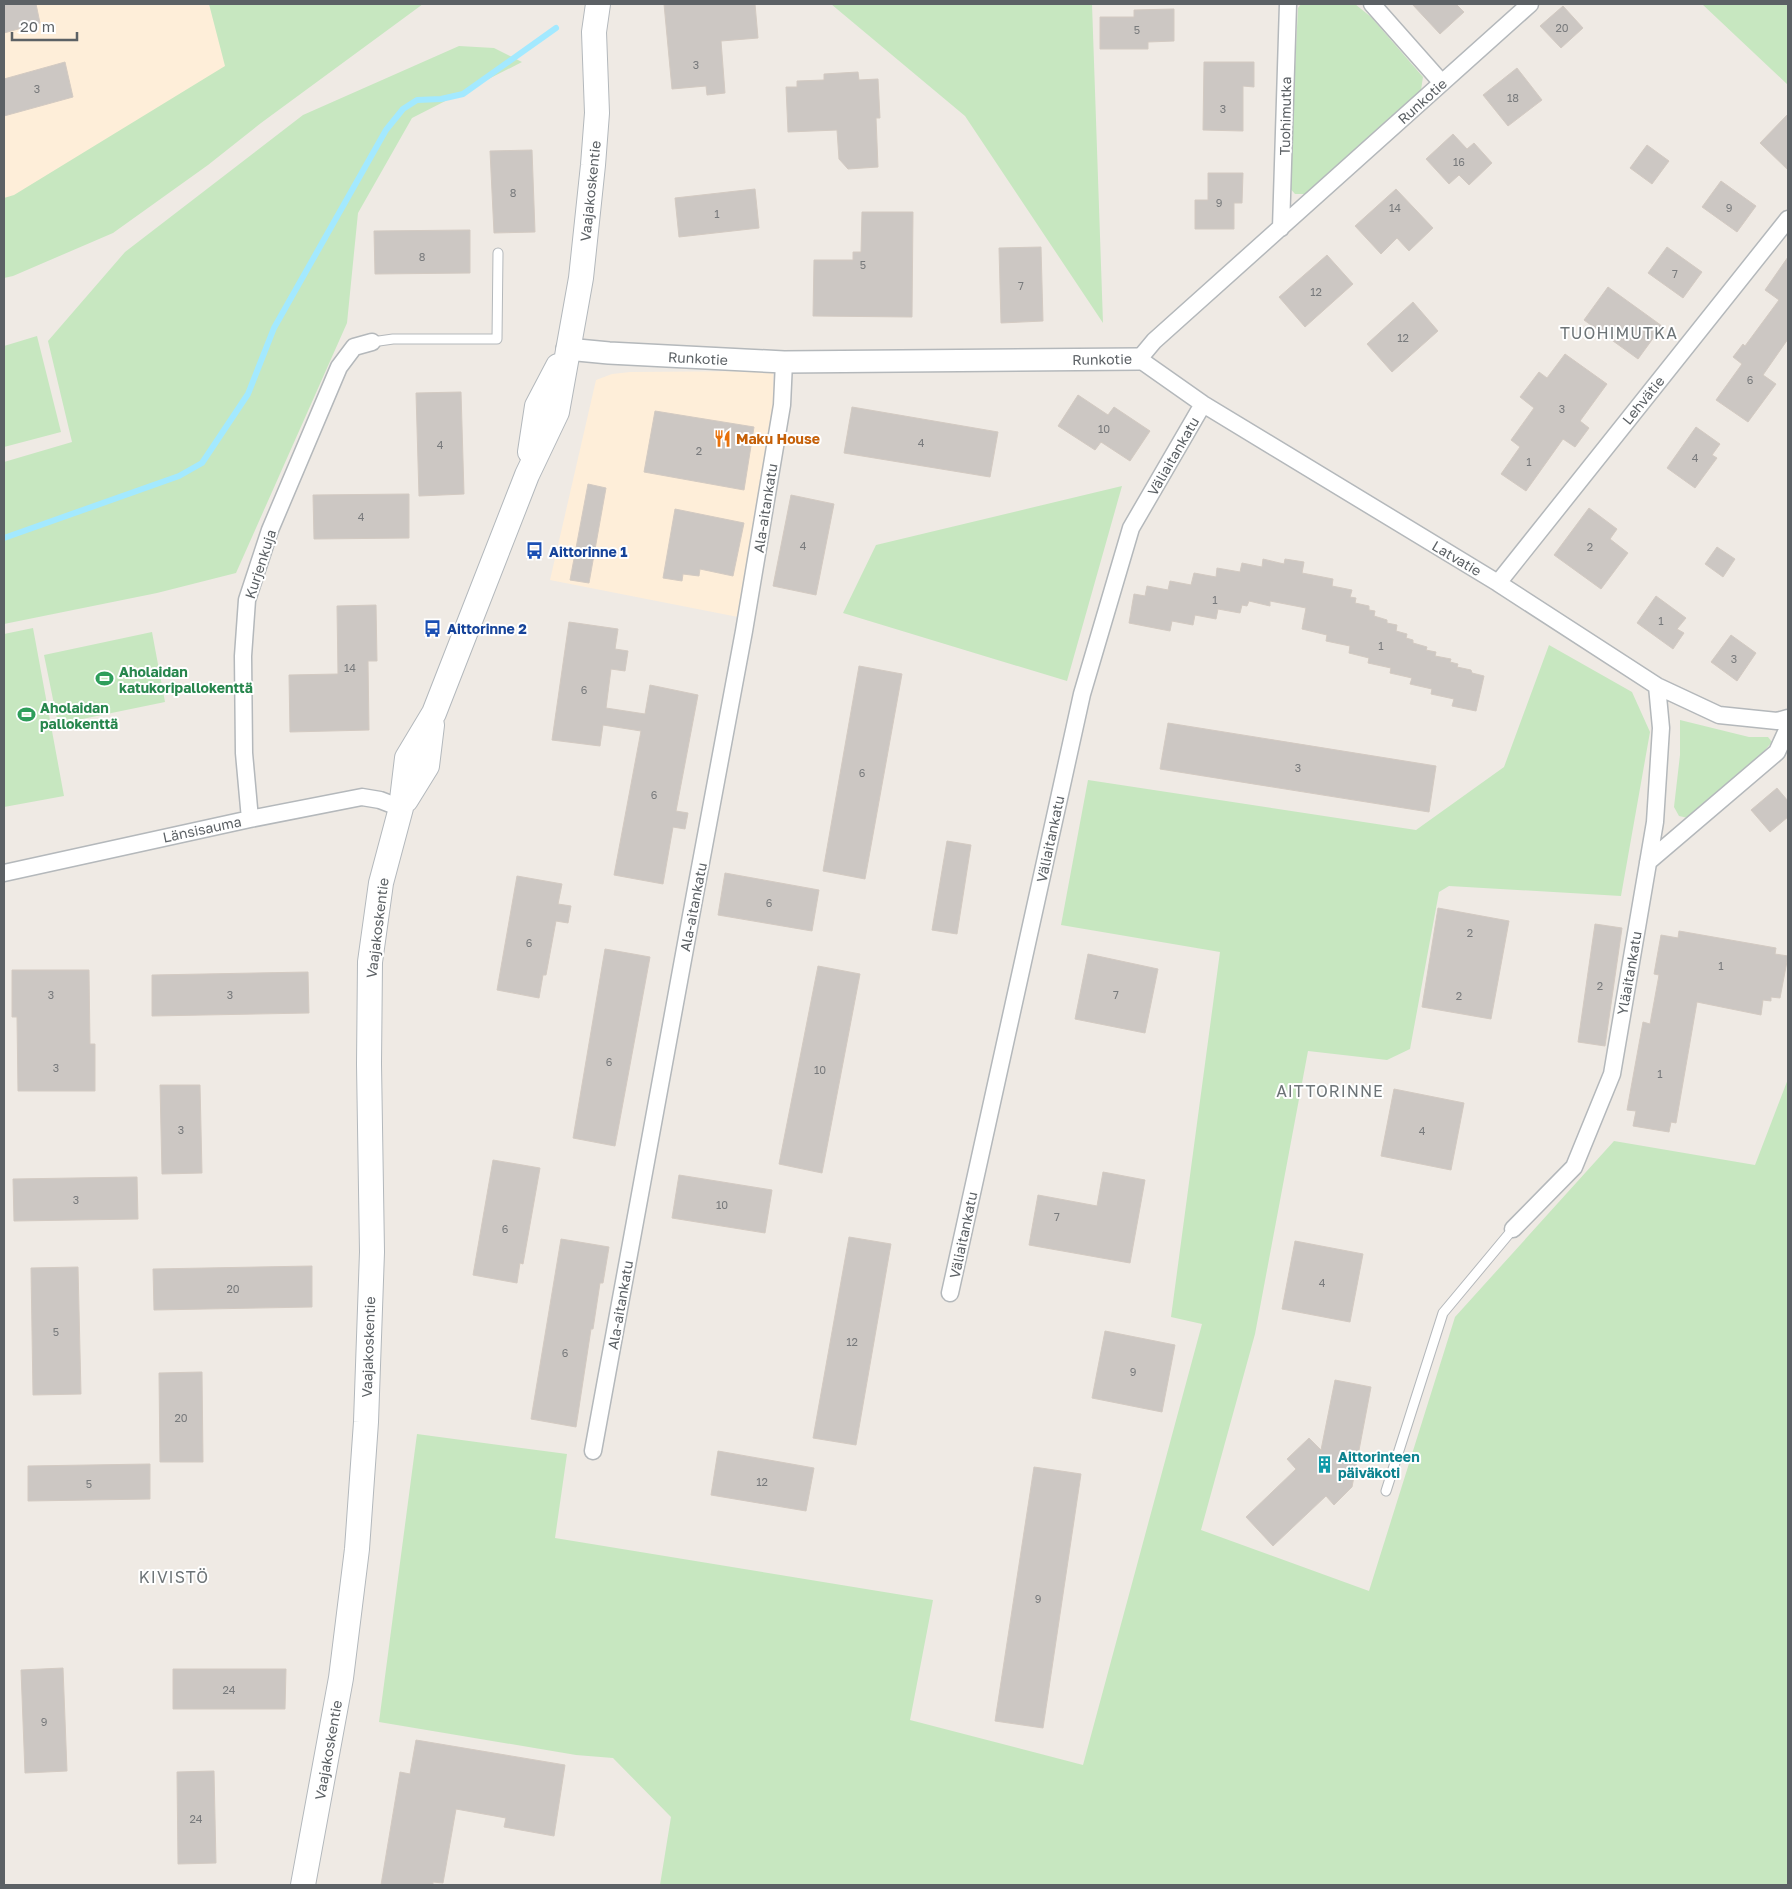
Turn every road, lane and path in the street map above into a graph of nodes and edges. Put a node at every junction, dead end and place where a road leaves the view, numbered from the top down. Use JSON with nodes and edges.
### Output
{"nodes":[{"id":1,"x":586,"y":4,"type":"edge"},
{"id":2,"x":598,"y":4,"type":"edge"},
{"id":3,"x":1288,"y":4,"type":"edge"},
{"id":4,"x":1372,"y":4,"type":"edge"},
{"id":5,"x":1530,"y":4,"type":"edge"},
{"id":6,"x":594,"y":32,"type":"junction"},
{"id":7,"x":1442,"y":83,"type":"junction"},
{"id":8,"x":1788,"y":219,"type":"edge"},
{"id":9,"x":1281,"y":228,"type":"junction"},
{"id":10,"x":498,"y":253,"type":"dead end"},
{"id":11,"x":372,"y":342,"type":"joint"},
{"id":12,"x":568,"y":349,"type":"junction"},
{"id":13,"x":1139,"y":359,"type":"junction"},
{"id":14,"x":784,"y":362,"type":"junction"},
{"id":15,"x":1203,"y":404,"type":"junction"},
{"id":16,"x":1498,"y":582,"type":"junction"},
{"id":17,"x":1657,"y":686,"type":"junction"},
{"id":18,"x":1788,"y":718,"type":"edge"},
{"id":19,"x":1788,"y":728,"type":"edge"},
{"id":20,"x":401,"y":808,"type":"junction"},
{"id":21,"x":250,"y":819,"type":"junction"},
{"id":22,"x":1648,"y":862,"type":"junction"},
{"id":23,"x":4,"y":873,"type":"edge"},
{"id":24,"x":1513,"y":1229,"type":"joint"},
{"id":25,"x":950,"y":1293,"type":"dead end"},
{"id":26,"x":593,"y":1451,"type":"dead end"},
{"id":27,"x":1386,"y":1491,"type":"dead end"},
{"id":28,"x":304,"y":1885,"type":"edge"}],
"edges":[{"from":1,"to":6,"type":"main road","name":"Vaajakoskentie"},
{"from":2,"to":6,"type":"main road","name":"Vaajakoskentie"},
{"from":3,"to":9,"type":"street","name":"Tuohimutka"},
{"from":4,"to":7,"type":"street"},
{"from":5,"to":7,"type":"street","name":"Runkotie"},
{"from":6,"to":12,"type":"main road","name":"Vaajakoskentie"},
{"from":7,"to":9,"type":"street","name":"Runkotie"},
{"from":8,"to":16,"type":"street","name":"Lehvätie"},
{"from":9,"to":13,"type":"street","name":"Runkotie"},
{"from":10,"to":11,"type":"lane"},
{"from":11,"to":21,"type":"street","name":"Kurjenkuja"},
{"from":12,"to":14,"type":"street","name":"Runkotie"},
{"from":12,"to":20,"type":"main road","name":"Vaajakoskentie"},
{"from":13,"to":14,"type":"street","name":"Runkotie"},
{"from":13,"to":15,"type":"street","name":"Latvatie"},
{"from":14,"to":26,"type":"street","name":"Ala-aitankatu"},
{"from":15,"to":16,"type":"street","name":"Latvatie"},
{"from":15,"to":25,"type":"street","name":"Väliaitankatu"},
{"from":16,"to":17,"type":"street","name":"Latvatie"},
{"from":17,"to":18,"type":"street","name":"Latvatie"},
{"from":17,"to":22,"type":"street","name":"Yläaitankatu"},
{"from":19,"to":22,"type":"street"},
{"from":20,"to":21,"type":"street","name":"Länsisauma"},
{"from":20,"to":28,"type":"main road","name":"Vaajakoskentie"},
{"from":21,"to":23,"type":"street","name":"Länsisauma"},
{"from":22,"to":24,"type":"street","name":"Yläaitankatu"},
{"from":24,"to":27,"type":"lane"}]}
